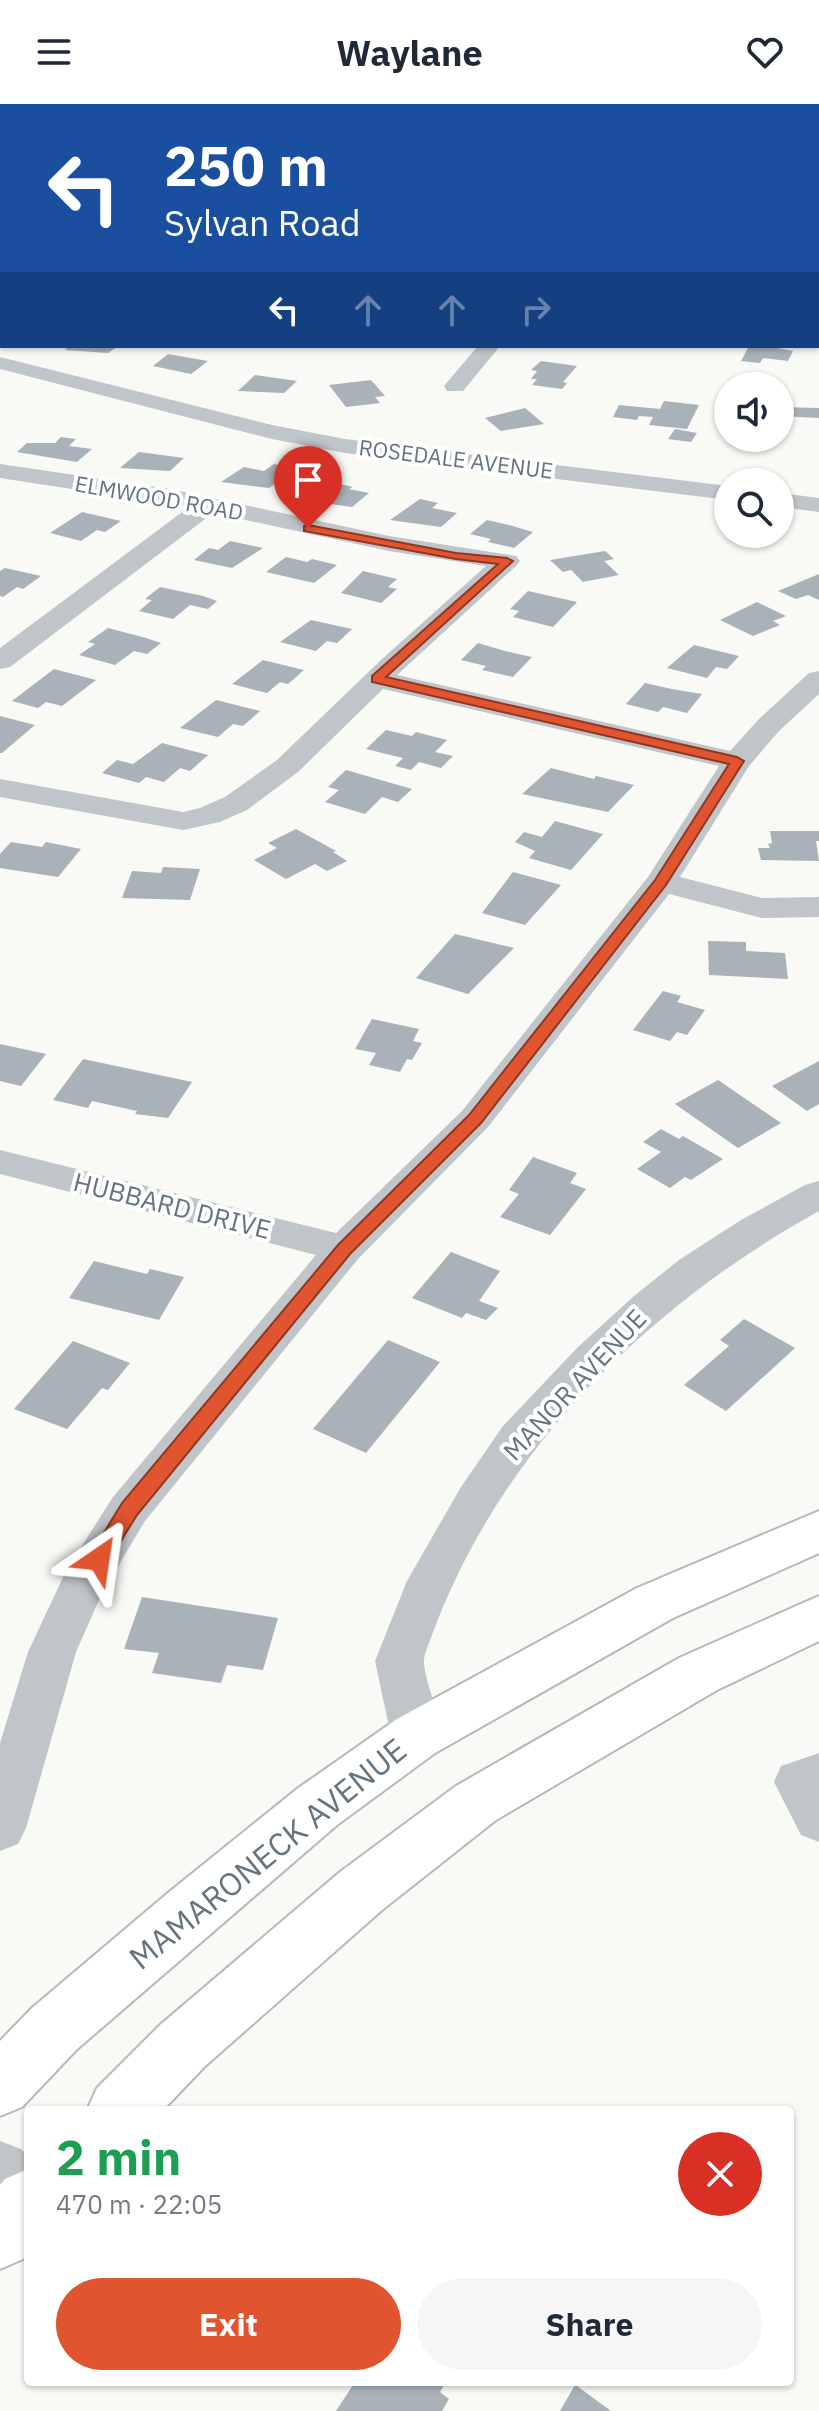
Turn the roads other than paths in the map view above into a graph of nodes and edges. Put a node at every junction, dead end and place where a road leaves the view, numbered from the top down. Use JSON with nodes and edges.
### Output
{"nodes":[{"id":1,"x":487,"y":348,"type":"edge"},
{"id":2,"x":0,"y":363,"type":"edge"},
{"id":3,"x":455,"y":386,"type":"dead end"},
{"id":4,"x":0,"y":471,"type":"edge"},
{"id":5,"x":714,"y":491,"type":"edge"},
{"id":6,"x":794,"y":502,"type":"edge"},
{"id":7,"x":208,"y":505,"type":"junction"},
{"id":8,"x":819,"y":505,"type":"edge"},
{"id":9,"x":0,"y":661,"type":"edge"},
{"id":10,"x":377,"y":679,"type":"junction"},
{"id":11,"x":819,"y":679,"type":"edge"},
{"id":12,"x":737,"y":761,"type":"junction"},
{"id":13,"x":0,"y":788,"type":"edge"},
{"id":14,"x":661,"y":882,"type":"junction"},
{"id":15,"x":819,"y":907,"type":"edge"},
{"id":16,"x":0,"y":1162,"type":"edge"},
{"id":17,"x":819,"y":1194,"type":"edge"},
{"id":18,"x":344,"y":1249,"type":"junction"},
{"id":19,"x":819,"y":1531,"type":"edge"},
{"id":20,"x":819,"y":1617,"type":"edge"},
{"id":21,"x":416,"y":1736,"type":"junction"},
{"id":22,"x":819,"y":1775,"type":"edge"},
{"id":23,"x":819,"y":1819,"type":"edge"},
{"id":24,"x":0,"y":1828,"type":"edge"},
{"id":25,"x":0,"y":2085,"type":"edge"},
{"id":26,"x":123,"y":2106,"type":"edge"},
{"id":27,"x":0,"y":2170,"type":"edge"},
{"id":28,"x":24,"y":2197,"type":"edge"},
{"id":29,"x":24,"y":2206,"type":"edge"},
{"id":30,"x":0,"y":2236,"type":"edge"}],
"edges":[{"from":1,"to":3,"type":"street"},
{"from":2,"to":5,"type":"street","name":"ROSEDALE AVENUE"},
{"from":4,"to":7,"type":"street","name":"ELMWOOD ROAD"},
{"from":6,"to":8,"type":"street"},
{"from":7,"to":9,"type":"street"},
{"from":7,"to":10,"type":"street","name":"ELMWOOD ROAD"},
{"from":10,"to":12,"type":"street"},
{"from":10,"to":13,"type":"street"},
{"from":11,"to":12,"type":"street"},
{"from":12,"to":14,"type":"street"},
{"from":14,"to":15,"type":"street"},
{"from":14,"to":18,"type":"street"},
{"from":16,"to":18,"type":"street","name":"HUBBARD DRIVE"},
{"from":17,"to":21,"type":"street","name":"MANOR AVENUE"},
{"from":18,"to":24,"type":"street"},
{"from":19,"to":21,"type":"main road","name":"MAMARONECK AVENUE"},
{"from":20,"to":26,"type":"main road"},
{"from":21,"to":25,"type":"main road","name":"MAMARONECK AVENUE"},
{"from":22,"to":23,"type":"street"},
{"from":27,"to":28,"type":"street"},
{"from":29,"to":30,"type":"main road"}]}
